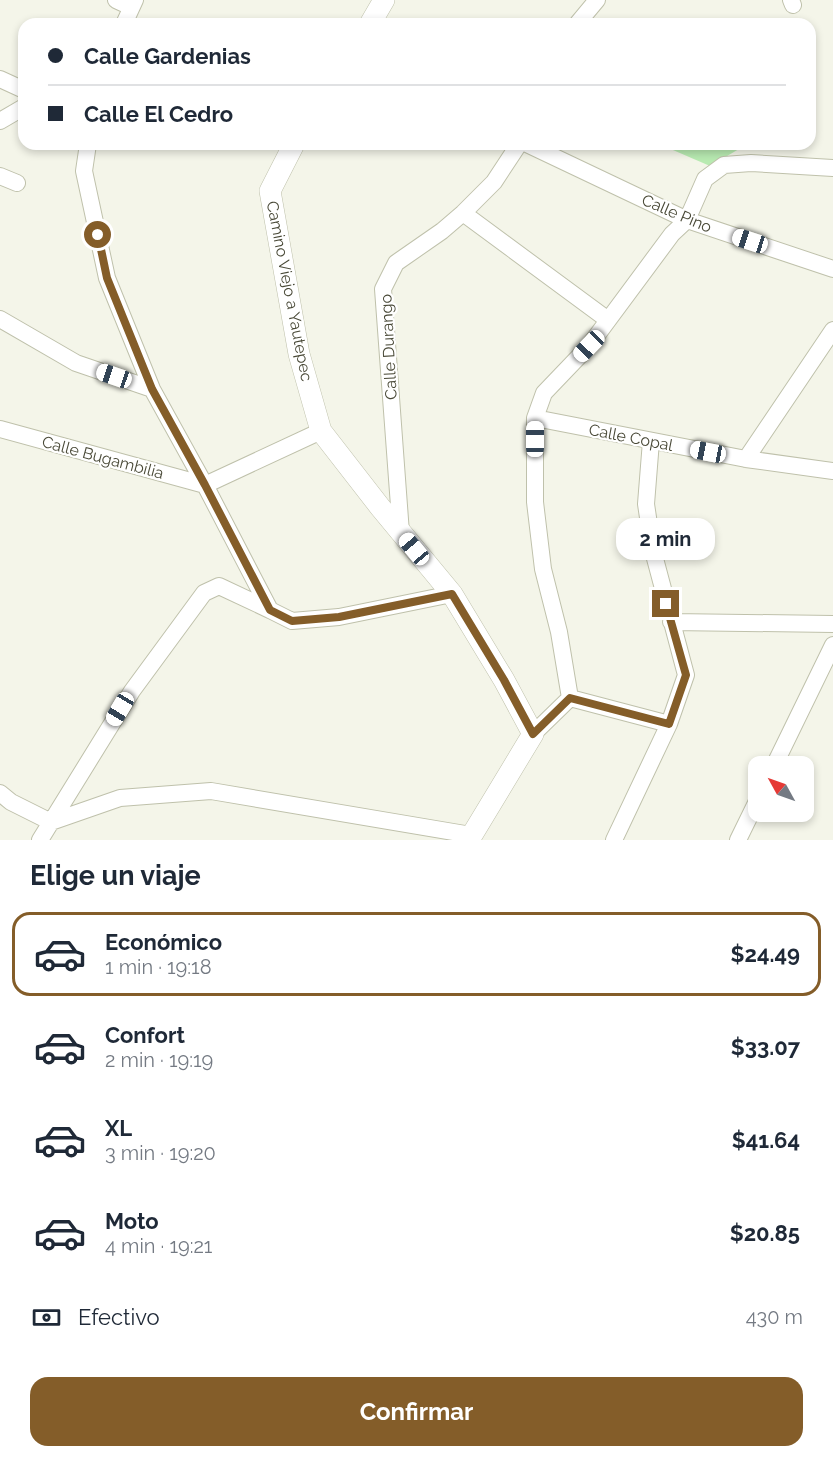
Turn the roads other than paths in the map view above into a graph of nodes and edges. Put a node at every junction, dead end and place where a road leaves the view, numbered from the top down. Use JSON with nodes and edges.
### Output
{"nodes":[{"id":1,"x":384,"y":0,"type":"edge"},
{"id":2,"x":597,"y":0,"type":"edge"},
{"id":3,"x":127,"y":2,"type":"edge"},
{"id":4,"x":125,"y":18,"type":"edge"},
{"id":5,"x":374,"y":18,"type":"edge"},
{"id":6,"x":582,"y":18,"type":"edge"},
{"id":7,"x":0,"y":79,"type":"edge"},
{"id":8,"x":18,"y":87,"type":"edge"},
{"id":9,"x":18,"y":111,"type":"edge"},
{"id":10,"x":0,"y":122,"type":"edge"},
{"id":11,"x":87,"y":150,"type":"edge"},
{"id":12,"x":291,"y":150,"type":"edge"},
{"id":13,"x":515,"y":150,"type":"edge"},
{"id":14,"x":540,"y":150,"type":"edge"},
{"id":15,"x":833,"y":168,"type":"edge"},
{"id":16,"x":0,"y":176,"type":"edge"},
{"id":17,"x":17,"y":183,"type":"dead end"},
{"id":18,"x":464,"y":213,"type":"junction"},
{"id":19,"x":687,"y":220,"type":"junction"},
{"id":20,"x":833,"y":269,"type":"edge"},
{"id":21,"x":0,"y":320,"type":"edge"},
{"id":22,"x":608,"y":320,"type":"junction"},
{"id":23,"x":833,"y":330,"type":"edge"},
{"id":24,"x":152,"y":389,"type":"junction"},
{"id":25,"x":535,"y":418,"type":"junction"},
{"id":26,"x":0,"y":429,"type":"edge"},
{"id":27,"x":321,"y":431,"type":"junction"},
{"id":28,"x":651,"y":441,"type":"junction"},
{"id":29,"x":746,"y":459,"type":"junction"},
{"id":30,"x":833,"y":471,"type":"edge"},
{"id":31,"x":205,"y":485,"type":"junction"},
{"id":32,"x":401,"y":533,"type":"junction"},
{"id":33,"x":452,"y":594,"type":"junction"},
{"id":34,"x":270,"y":610,"type":"junction"},
{"id":35,"x":671,"y":622,"type":"junction"},
{"id":36,"x":833,"y":624,"type":"edge"},
{"id":37,"x":833,"y":645,"type":"edge"},
{"id":38,"x":570,"y":698,"type":"junction"},
{"id":39,"x":669,"y":724,"type":"junction"},
{"id":40,"x":533,"y":734,"type":"junction"},
{"id":41,"x":779,"y":756,"type":"edge"},
{"id":42,"x":0,"y":793,"type":"edge"},
{"id":43,"x":748,"y":820,"type":"edge"},
{"id":44,"x":51,"y":822,"type":"junction"},
{"id":45,"x":470,"y":837,"type":"edge"},
{"id":46,"x":40,"y":840,"type":"edge"},
{"id":47,"x":614,"y":840,"type":"edge"},
{"id":48,"x":738,"y":840,"type":"edge"}],
"edges":[{"from":1,"to":5,"type":"street"},
{"from":2,"to":6,"type":"street"},
{"from":3,"to":4,"type":"street"},
{"from":7,"to":8,"type":"street"},
{"from":9,"to":10,"type":"street"},
{"from":11,"to":24,"type":"street"},
{"from":12,"to":27,"type":"street","name":"Camino Viejo a Yautepec"},
{"from":13,"to":18,"type":"street","name":"Calle Durango"},
{"from":14,"to":19,"type":"street","name":"Calle Pino"},
{"from":15,"to":19,"type":"street"},
{"from":16,"to":17,"type":"street"},
{"from":18,"to":22,"type":"street"},
{"from":18,"to":32,"type":"street","name":"Calle Durango"},
{"from":19,"to":20,"type":"street","name":"Calle Pino"},
{"from":19,"to":22,"type":"street"},
{"from":21,"to":24,"type":"street"},
{"from":22,"to":25,"type":"street"},
{"from":23,"to":29,"type":"street"},
{"from":24,"to":31,"type":"street"},
{"from":25,"to":28,"type":"street","name":"Calle Copal"},
{"from":25,"to":38,"type":"street"},
{"from":26,"to":31,"type":"street","name":"Calle Bugambilia"},
{"from":27,"to":31,"type":"street"},
{"from":27,"to":32,"type":"street","name":"Camino Viejo a Yautepec"},
{"from":28,"to":29,"type":"street","name":"Calle Copal"},
{"from":28,"to":35,"type":"street"},
{"from":29,"to":30,"type":"street","name":"Calle Copal"},
{"from":31,"to":34,"type":"street"},
{"from":32,"to":33,"type":"street","name":"Camino Viejo a Yautepec"},
{"from":33,"to":34,"type":"street"},
{"from":33,"to":40,"type":"street","name":"Camino Viejo a Yautepec"},
{"from":34,"to":44,"type":"street"},
{"from":35,"to":36,"type":"street"},
{"from":35,"to":39,"type":"street"},
{"from":37,"to":41,"type":"street"},
{"from":38,"to":39,"type":"street"},
{"from":38,"to":40,"type":"street"},
{"from":39,"to":47,"type":"street"},
{"from":40,"to":45,"type":"street"},
{"from":42,"to":44,"type":"street"},
{"from":43,"to":48,"type":"street"},
{"from":44,"to":45,"type":"street"},
{"from":44,"to":46,"type":"street"}]}
